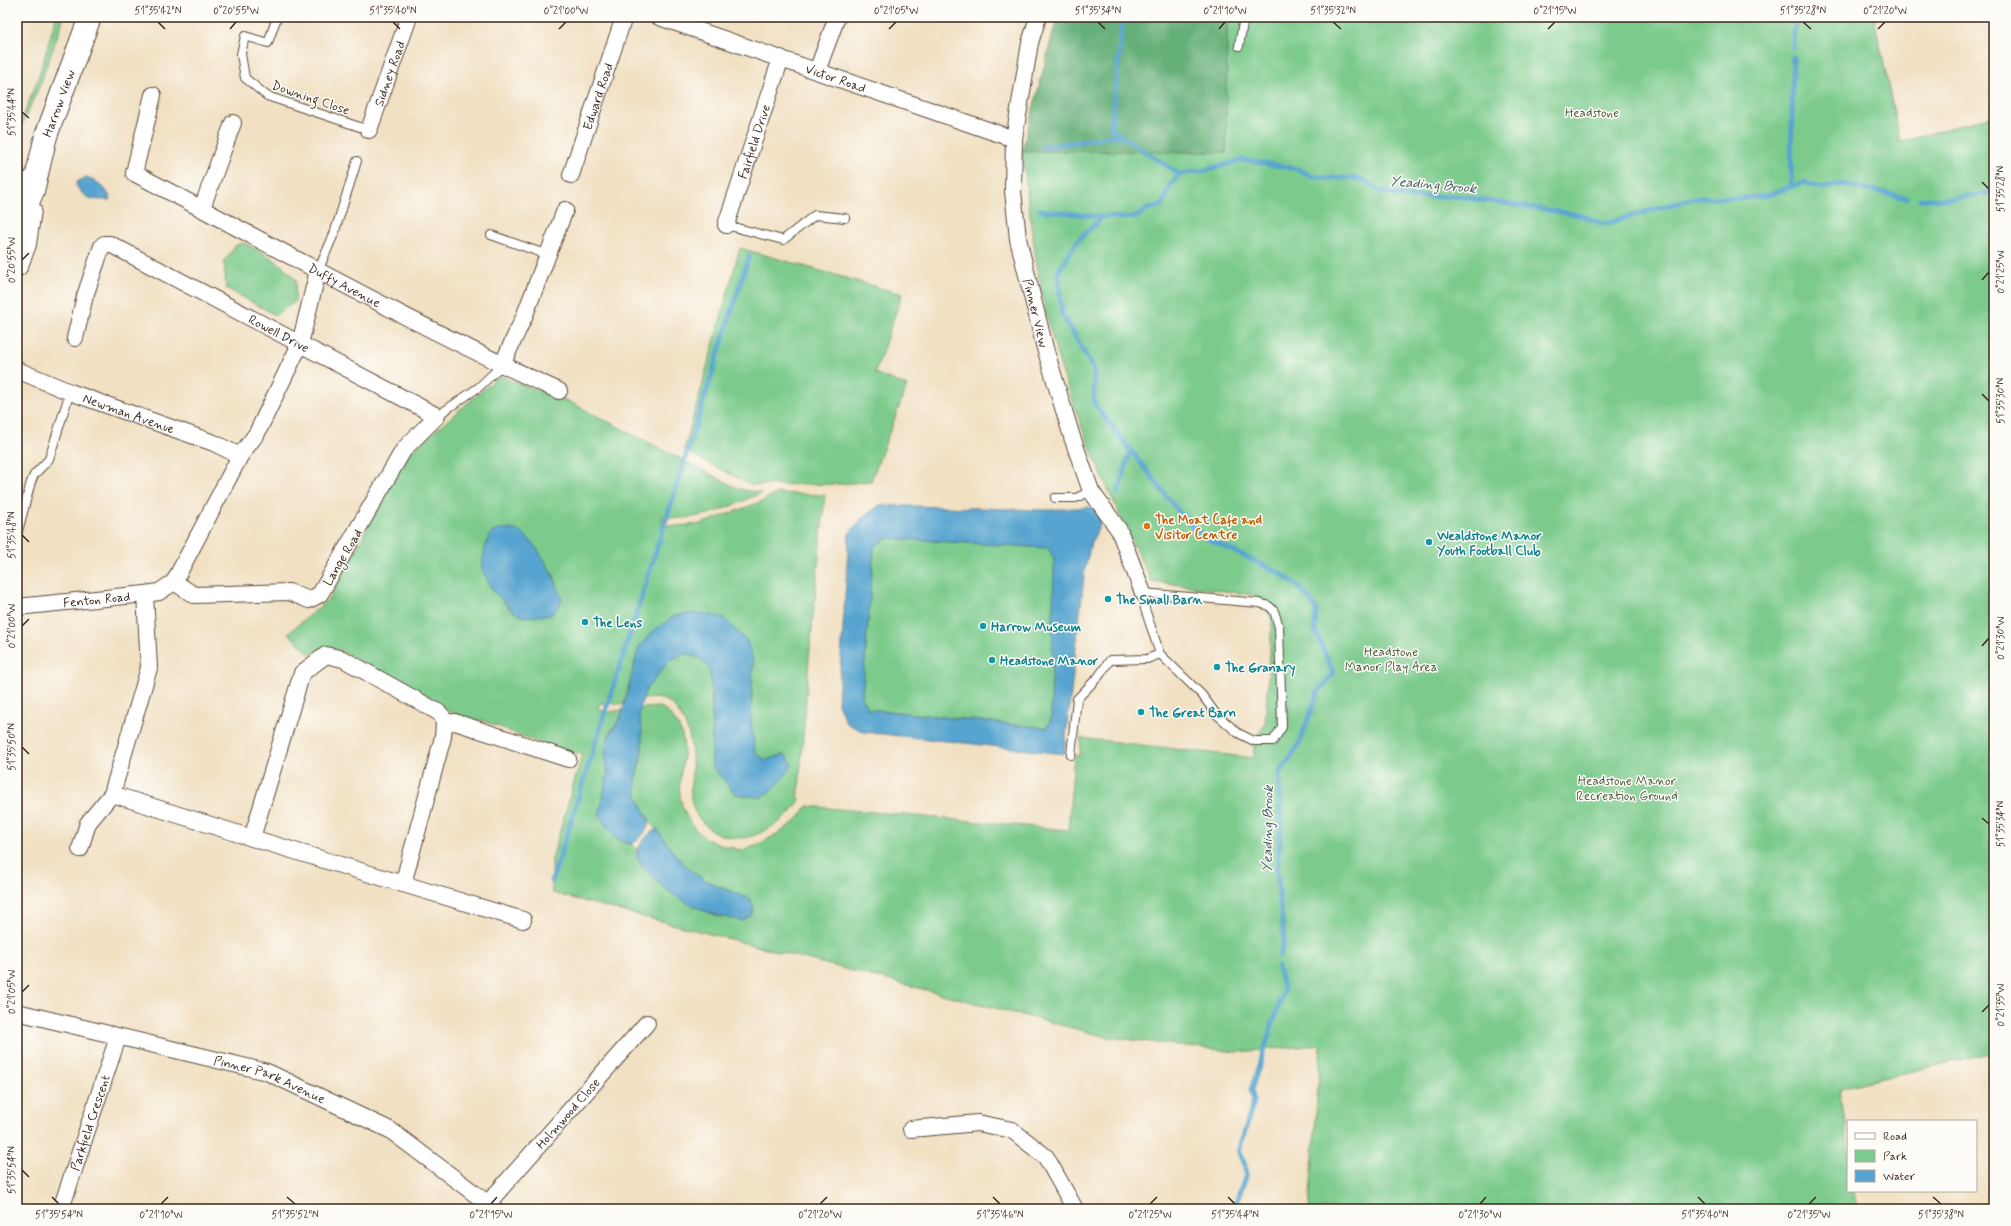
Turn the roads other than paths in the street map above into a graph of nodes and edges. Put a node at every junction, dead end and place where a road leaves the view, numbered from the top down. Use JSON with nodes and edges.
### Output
{"nodes":[{"id":1,"x":90,"y":17,"type":"edge"},
{"id":2,"x":277,"y":17,"type":"edge"},
{"id":3,"x":409,"y":17,"type":"edge"},
{"id":4,"x":624,"y":17,"type":"edge"},
{"id":5,"x":659,"y":17,"type":"edge"},
{"id":6,"x":837,"y":17,"type":"edge"},
{"id":7,"x":1038,"y":17,"type":"edge"},
{"id":8,"x":1244,"y":17,"type":"edge"},
{"id":9,"x":1239,"y":46,"type":"dead end"},
{"id":10,"x":781,"y":58,"type":"junction"},
{"id":11,"x":817,"y":71,"type":"junction"},
{"id":12,"x":153,"y":95,"type":"dead end"},
{"id":13,"x":233,"y":123,"type":"dead end"},
{"id":14,"x":369,"y":130,"type":"joint"},
{"id":15,"x":1014,"y":138,"type":"junction"},
{"id":16,"x":357,"y":161,"type":"dead end"},
{"id":17,"x":571,"y":175,"type":"dead end"},
{"id":18,"x":28,"y":185,"type":"edge"},
{"id":19,"x":202,"y":208,"type":"junction"},
{"id":20,"x":565,"y":210,"type":"dead end"},
{"id":21,"x":845,"y":218,"type":"dead end"},
{"id":22,"x":726,"y":225,"type":"joint"},
{"id":23,"x":17,"y":227,"type":"edge"},
{"id":24,"x":491,"y":235,"type":"dead end"},
{"id":25,"x":548,"y":255,"type":"junction"},
{"id":26,"x":17,"y":265,"type":"edge"},
{"id":27,"x":318,"y":271,"type":"junction"},
{"id":28,"x":75,"y":338,"type":"dead end"},
{"id":29,"x":300,"y":344,"type":"junction"},
{"id":30,"x":502,"y":365,"type":"junction"},
{"id":31,"x":17,"y":370,"type":"edge"},
{"id":32,"x":558,"y":391,"type":"dead end"},
{"id":33,"x":70,"y":392,"type":"junction"},
{"id":34,"x":437,"y":416,"type":"junction"},
{"id":35,"x":240,"y":456,"type":"junction"},
{"id":36,"x":1091,"y":491,"type":"junction"},
{"id":37,"x":1055,"y":498,"type":"dead end"},
{"id":38,"x":17,"y":535,"type":"edge"},
{"id":39,"x":174,"y":582,"type":"junction"},
{"id":40,"x":1143,"y":593,"type":"junction"},
{"id":41,"x":145,"y":594,"type":"junction"},
{"id":42,"x":17,"y":607,"type":"edge"},
{"id":43,"x":1160,"y":654,"type":"junction"},
{"id":44,"x":444,"y":723,"type":"junction"},
{"id":45,"x":1071,"y":755,"type":"dead end"},
{"id":46,"x":568,"y":759,"type":"dead end"},
{"id":47,"x":112,"y":794,"type":"junction"},
{"id":48,"x":252,"y":838,"type":"junction"},
{"id":49,"x":80,"y":849,"type":"dead end"},
{"id":50,"x":403,"y":884,"type":"junction"},
{"id":51,"x":523,"y":920,"type":"dead end"},
{"id":52,"x":17,"y":1012,"type":"edge"},
{"id":53,"x":647,"y":1023,"type":"dead end"},
{"id":54,"x":118,"y":1037,"type":"junction"},
{"id":55,"x":911,"y":1129,"type":"dead end"},
{"id":56,"x":492,"y":1206,"type":"edge"},
{"id":57,"x":61,"y":1209,"type":"edge"},
{"id":58,"x":1075,"y":1209,"type":"edge"}],
"edges":[{"from":1,"to":18,"type":"street","name":"Harrow View"},
{"from":2,"to":14,"type":"lane","name":"Downing Close"},
{"from":3,"to":14,"type":"street","name":"Sidney Road"},
{"from":4,"to":17,"type":"street","name":"Edward Road"},
{"from":5,"to":10,"type":"street","name":"Victor Road"},
{"from":6,"to":11,"type":"street"},
{"from":7,"to":15,"type":"street","name":"Pinner View"},
{"from":8,"to":9,"type":"lane"},
{"from":10,"to":11,"type":"street","name":"Victor Road"},
{"from":10,"to":22,"type":"street","name":"Fairfield Drive"},
{"from":11,"to":15,"type":"street","name":"Victor Road"},
{"from":12,"to":19,"type":"street","name":"Duffy Avenue"},
{"from":13,"to":19,"type":"street"},
{"from":15,"to":36,"type":"street","name":"Pinner View"},
{"from":16,"to":27,"type":"lane"},
{"from":18,"to":23,"type":"street","name":"Harrow View"},
{"from":18,"to":26,"type":"street","name":"Harrow View"},
{"from":19,"to":27,"type":"street","name":"Duffy Avenue"},
{"from":20,"to":25,"type":"street"},
{"from":21,"to":22,"type":"lane"},
{"from":24,"to":25,"type":"lane"},
{"from":25,"to":30,"type":"street"},
{"from":27,"to":29,"type":"street"},
{"from":27,"to":30,"type":"street","name":"Duffy Avenue"},
{"from":28,"to":29,"type":"street","name":"Rowell Drive"},
{"from":29,"to":34,"type":"street","name":"Rowell Drive"},
{"from":29,"to":35,"type":"street"},
{"from":30,"to":32,"type":"street","name":"Duffy Avenue"},
{"from":30,"to":34,"type":"lane"},
{"from":31,"to":33,"type":"street","name":"Newman Avenue"},
{"from":33,"to":35,"type":"street","name":"Newman Avenue"},
{"from":33,"to":38,"type":"lane"},
{"from":34,"to":39,"type":"street","name":"Lange Road"},
{"from":35,"to":39,"type":"street"},
{"from":36,"to":37,"type":"lane"},
{"from":36,"to":40,"type":"street","name":"Pinner View"},
{"from":39,"to":41,"type":"street","name":"Fenton Road"},
{"from":40,"to":43,"type":"lane"},
{"from":40,"to":43,"type":"lane"},
{"from":41,"to":42,"type":"street","name":"Fenton Road"},
{"from":41,"to":47,"type":"street"},
{"from":43,"to":45,"type":"lane"},
{"from":44,"to":46,"type":"street"},
{"from":44,"to":48,"type":"street"},
{"from":44,"to":50,"type":"street"},
{"from":47,"to":48,"type":"street"},
{"from":47,"to":49,"type":"street"},
{"from":48,"to":50,"type":"street"},
{"from":50,"to":51,"type":"street"},
{"from":52,"to":54,"type":"street","name":"Pinner Park Avenue"},
{"from":53,"to":56,"type":"street","name":"Holmwood Close"},
{"from":54,"to":56,"type":"street","name":"Pinner Park Avenue"},
{"from":54,"to":57,"type":"street","name":"Parkfield Crescent"},
{"from":55,"to":58,"type":"street"}]}
